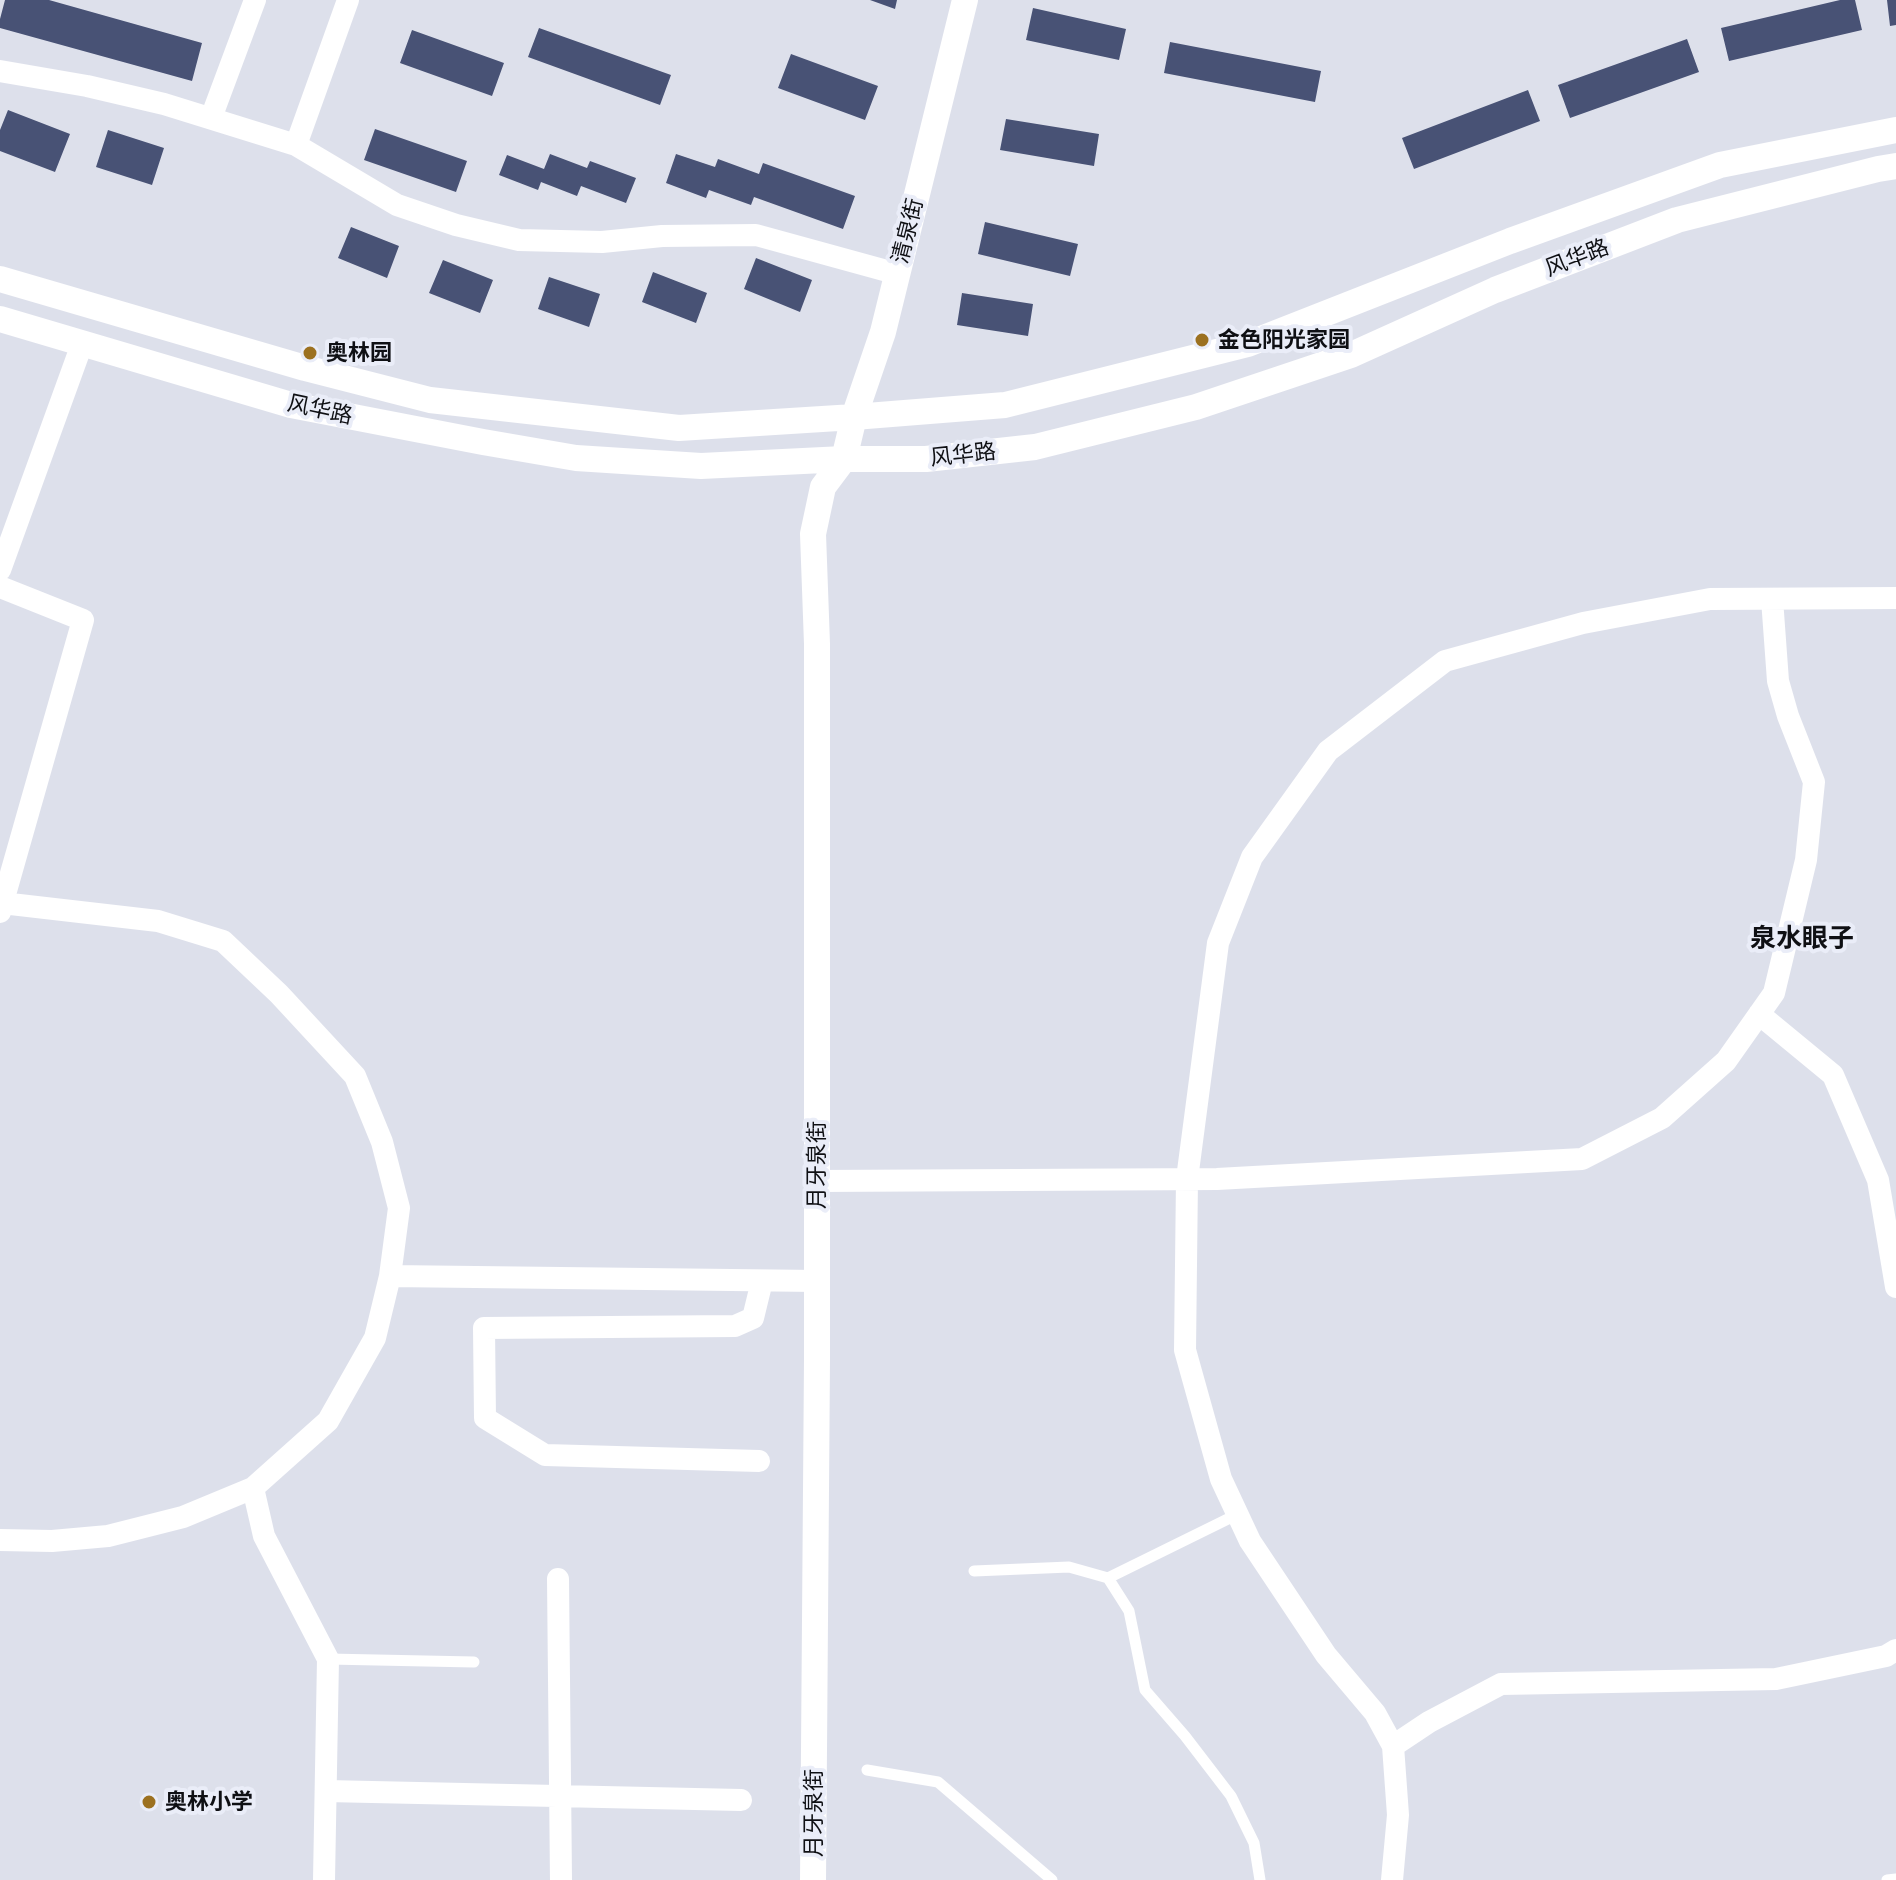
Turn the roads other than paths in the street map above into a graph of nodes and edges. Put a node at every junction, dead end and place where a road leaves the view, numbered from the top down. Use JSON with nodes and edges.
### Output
{"nodes":[{"id":1,"x":255,"y":0,"type":"edge"},
{"id":2,"x":348,"y":0,"type":"edge"},
{"id":3,"x":965,"y":0,"type":"edge"},
{"id":4,"x":0,"y":71,"type":"edge"},
{"id":5,"x":211,"y":118,"type":"junction"},
{"id":6,"x":1896,"y":130,"type":"edge"},
{"id":7,"x":296,"y":145,"type":"junction"},
{"id":8,"x":1896,"y":166,"type":"edge"},
{"id":9,"x":898,"y":274,"type":"junction"},
{"id":10,"x":0,"y":279,"type":"edge"},
{"id":11,"x":0,"y":319,"type":"edge"},
{"id":12,"x":82,"y":344,"type":"junction"},
{"id":13,"x":579,"y":416,"type":"junction"},
{"id":14,"x":854,"y":417,"type":"junction"},
{"id":15,"x":576,"y":458,"type":"junction"},
{"id":16,"x":844,"y":459,"type":"junction"},
{"id":17,"x":0,"y":570,"type":"edge"},
{"id":18,"x":0,"y":587,"type":"edge"},
{"id":19,"x":1896,"y":598,"type":"edge"},
{"id":20,"x":1772,"y":599,"type":"junction"},
{"id":21,"x":1,"y":908,"type":"edge"},
{"id":22,"x":1759,"y":1014,"type":"junction"},
{"id":23,"x":1187,"y":1179,"type":"junction"},
{"id":24,"x":817,"y":1181,"type":"junction"},
{"id":25,"x":390,"y":1276,"type":"junction"},
{"id":26,"x":762,"y":1281,"type":"junction"},
{"id":27,"x":817,"y":1281,"type":"junction"},
{"id":28,"x":1896,"y":1287,"type":"edge"},
{"id":29,"x":759,"y":1461,"type":"dead end"},
{"id":30,"x":253,"y":1488,"type":"junction"},
{"id":31,"x":1238,"y":1514,"type":"junction"},
{"id":32,"x":0,"y":1540,"type":"edge"},
{"id":33,"x":974,"y":1571,"type":"dead end"},
{"id":34,"x":1108,"y":1578,"type":"junction"},
{"id":35,"x":558,"y":1579,"type":"dead end"},
{"id":36,"x":1896,"y":1650,"type":"edge"},
{"id":37,"x":328,"y":1659,"type":"junction"},
{"id":38,"x":474,"y":1662,"type":"dead end"},
{"id":39,"x":1393,"y":1746,"type":"junction"},
{"id":40,"x":867,"y":1770,"type":"dead end"},
{"id":41,"x":326,"y":1791,"type":"junction"},
{"id":42,"x":560,"y":1796,"type":"junction"},
{"id":43,"x":741,"y":1800,"type":"dead end"},
{"id":44,"x":1896,"y":1879,"type":"edge"},
{"id":45,"x":324,"y":1880,"type":"edge"},
{"id":46,"x":561,"y":1880,"type":"edge"},
{"id":47,"x":813,"y":1880,"type":"edge"},
{"id":48,"x":1052,"y":1880,"type":"edge"},
{"id":49,"x":1260,"y":1880,"type":"edge"},
{"id":50,"x":1392,"y":1880,"type":"edge"},
{"id":51,"x":1887,"y":1880,"type":"edge"}],
"edges":[{"from":1,"to":5,"type":"street"},
{"from":2,"to":7,"type":"street"},
{"from":3,"to":9,"type":"street","name":"清泉街"},
{"from":4,"to":5,"type":"street"},
{"from":5,"to":7,"type":"street"},
{"from":6,"to":14,"type":"street"},
{"from":7,"to":9,"type":"street"},
{"from":8,"to":16,"type":"street","name":"风华路"},
{"from":9,"to":14,"type":"street","name":"清泉街"},
{"from":10,"to":13,"type":"street"},
{"from":11,"to":12,"type":"street","name":"风华路"},
{"from":12,"to":15,"type":"street","name":"风华路"},
{"from":12,"to":17,"type":"street"},
{"from":13,"to":14,"type":"street"},
{"from":13,"to":15,"type":"street"},
{"from":14,"to":16,"type":"street","name":"清泉街"},
{"from":15,"to":16,"type":"street","name":"风华路"},
{"from":16,"to":24,"type":"street","name":"月牙泉街"},
{"from":18,"to":21,"type":"street"},
{"from":19,"to":20,"type":"street"},
{"from":20,"to":22,"type":"street"},
{"from":20,"to":23,"type":"street"},
{"from":21,"to":25,"type":"street"},
{"from":22,"to":23,"type":"street"},
{"from":22,"to":28,"type":"street"},
{"from":23,"to":24,"type":"street"},
{"from":23,"to":31,"type":"street"},
{"from":24,"to":27,"type":"street","name":"月牙泉街"},
{"from":25,"to":26,"type":"street"},
{"from":25,"to":30,"type":"street"},
{"from":26,"to":27,"type":"street"},
{"from":26,"to":29,"type":"street"},
{"from":27,"to":47,"type":"street","name":"月牙泉街"},
{"from":30,"to":32,"type":"street"},
{"from":30,"to":37,"type":"street"},
{"from":31,"to":34,"type":"lane"},
{"from":31,"to":39,"type":"street"},
{"from":33,"to":34,"type":"lane"},
{"from":34,"to":49,"type":"lane"},
{"from":35,"to":42,"type":"street"},
{"from":36,"to":39,"type":"street"},
{"from":37,"to":38,"type":"lane"},
{"from":37,"to":41,"type":"street"},
{"from":39,"to":50,"type":"street"},
{"from":40,"to":48,"type":"lane"},
{"from":41,"to":42,"type":"street"},
{"from":41,"to":45,"type":"street"},
{"from":42,"to":43,"type":"street"},
{"from":42,"to":46,"type":"street"},
{"from":44,"to":51,"type":"lane"}]}
